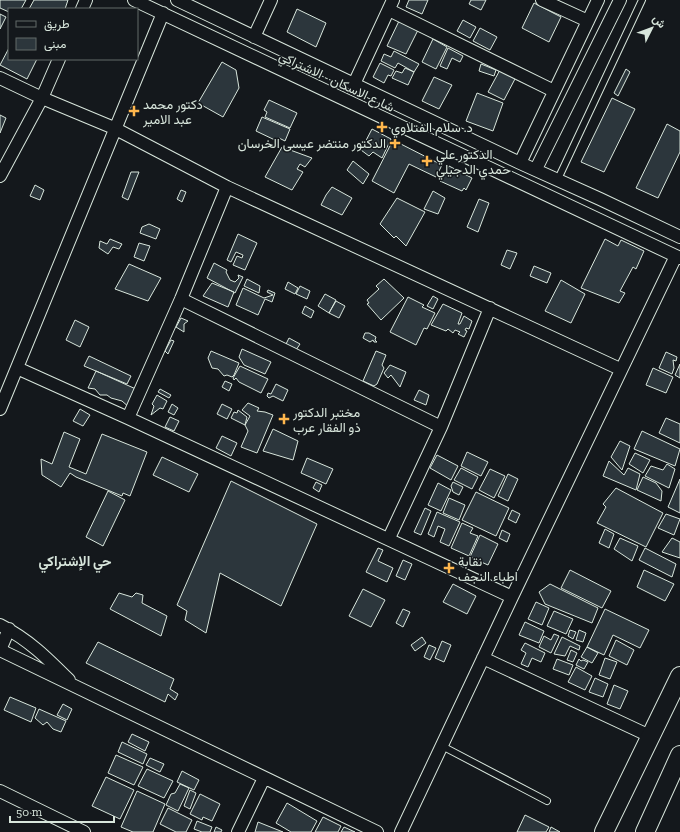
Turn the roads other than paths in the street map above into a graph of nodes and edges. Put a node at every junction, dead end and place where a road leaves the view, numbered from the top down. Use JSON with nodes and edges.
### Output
{"nodes":[{"id":1,"x":134,"y":0,"type":"edge"},
{"id":2,"x":177,"y":0,"type":"edge"},
{"id":3,"x":271,"y":0,"type":"edge"},
{"id":4,"x":542,"y":0,"type":"edge"},
{"id":5,"x":598,"y":0,"type":"edge"},
{"id":6,"x":620,"y":0,"type":"edge"},
{"id":7,"x":642,"y":0,"type":"edge"},
{"id":8,"x":391,"y":5,"type":"edge"},
{"id":9,"x":199,"y":11,"type":"junction"},
{"id":10,"x":162,"y":13,"type":"junction"},
{"id":11,"x":588,"y":21,"type":"junction"},
{"id":12,"x":192,"y":28,"type":"junction"},
{"id":13,"x":254,"y":37,"type":"junction"},
{"id":14,"x":59,"y":60,"type":"edge"},
{"id":15,"x":0,"y":78,"type":"edge"},
{"id":16,"x":354,"y":84,"type":"junction"},
{"id":17,"x":554,"y":91,"type":"junction"},
{"id":18,"x":42,"y":98,"type":"junction"},
{"id":19,"x":114,"y":128,"type":"junction"},
{"id":20,"x":520,"y":163,"type":"junction"},
{"id":21,"x":536,"y":169,"type":"junction"},
{"id":22,"x":0,"y":176,"type":"edge"},
{"id":23,"x":558,"y":179,"type":"junction"},
{"id":24,"x":227,"y":187,"type":"junction"},
{"id":25,"x":600,"y":198,"type":"junction"},
{"id":26,"x":592,"y":217,"type":"junction"},
{"id":27,"x":680,"y":237,"type":"edge"},
{"id":28,"x":678,"y":257,"type":"edge"},
{"id":29,"x":181,"y":299,"type":"junction"},
{"id":30,"x":490,"y":308,"type":"junction"},
{"id":31,"x":17,"y":368,"type":"junction"},
{"id":32,"x":620,"y":369,"type":"junction"},
{"id":33,"x":0,"y":409,"type":"edge"},
{"id":34,"x":128,"y":418,"type":"junction"},
{"id":35,"x":441,"y":427,"type":"junction"},
{"id":36,"x":389,"y":538,"type":"junction"},
{"id":37,"x":512,"y":596,"type":"junction"},
{"id":38,"x":4,"y":627,"type":"edge"},
{"id":39,"x":0,"y":650,"type":"edge"},
{"id":40,"x":483,"y":658,"type":"junction"},
{"id":41,"x":680,"y":676,"type":"edge"},
{"id":42,"x":76,"y":687,"type":"junction"},
{"id":43,"x":652,"y":737,"type":"junction"},
{"id":44,"x":442,"y":746,"type":"junction"},
{"id":45,"x":680,"y":755,"type":"edge"},
{"id":46,"x":264,"y":778,"type":"junction"},
{"id":47,"x":0,"y":791,"type":"edge"},
{"id":48,"x":547,"y":801,"type":"dead end"},
{"id":49,"x":84,"y":832,"type":"edge"},
{"id":50,"x":238,"y":832,"type":"edge"},
{"id":51,"x":377,"y":832,"type":"edge"},
{"id":52,"x":401,"y":832,"type":"edge"},
{"id":53,"x":604,"y":832,"type":"edge"},
{"id":54,"x":645,"y":832,"type":"edge"}],
"edges":[{"from":1,"to":10,"type":"street","name":"شارع الاسكان - الاشتراكي"},
{"from":2,"to":9,"type":"street","name":"شارع الاسكان - الاشتراكي"},
{"from":3,"to":13,"type":"street"},
{"from":4,"to":11,"type":"street"},
{"from":5,"to":11,"type":"street"},
{"from":6,"to":21,"type":"street"},
{"from":7,"to":23,"type":"lane"},
{"from":8,"to":16,"type":"street"},
{"from":8,"to":17,"type":"street"},
{"from":9,"to":12,"type":"street"},
{"from":9,"to":13,"type":"street","name":"شارع الاسكان - الاشتراكي"},
{"from":10,"to":12,"type":"street","name":"شارع الاسكان - الاشتراكي"},
{"from":10,"to":19,"type":"street"},
{"from":11,"to":17,"type":"street"},
{"from":12,"to":26,"type":"street","name":"شارع الاسكان - الاشتراكي"},
{"from":13,"to":16,"type":"street","name":"شارع الاسكان - الاشتراكي"},
{"from":14,"to":18,"type":"street"},
{"from":15,"to":18,"type":"street"},
{"from":16,"to":20,"type":"street","name":"شارع الاسكان - الاشتراكي"},
{"from":17,"to":20,"type":"street"},
{"from":18,"to":19,"type":"street"},
{"from":18,"to":22,"type":"street"},
{"from":19,"to":24,"type":"street"},
{"from":19,"to":31,"type":"street"},
{"from":20,"to":21,"type":"street","name":"شارع الاسكان - الاشتراكي"},
{"from":21,"to":23,"type":"street","name":"شارع الاسكان - الاشتراكي"},
{"from":23,"to":25,"type":"street","name":"شارع الاسكان - الاشتراكي"},
{"from":24,"to":29,"type":"street"},
{"from":24,"to":30,"type":"street"},
{"from":25,"to":26,"type":"street"},
{"from":25,"to":27,"type":"street","name":"شارع الاسكان - الاشتراكي"},
{"from":26,"to":28,"type":"street","name":"شارع الاسكان - الاشتراكي"},
{"from":28,"to":32,"type":"street"},
{"from":29,"to":34,"type":"street"},
{"from":29,"to":35,"type":"street"},
{"from":30,"to":32,"type":"street"},
{"from":30,"to":35,"type":"street"},
{"from":31,"to":33,"type":"street"},
{"from":31,"to":34,"type":"street"},
{"from":32,"to":37,"type":"street"},
{"from":34,"to":36,"type":"street"},
{"from":35,"to":36,"type":"street"},
{"from":36,"to":37,"type":"street"},
{"from":37,"to":40,"type":"street"},
{"from":38,"to":39,"type":"street"},
{"from":38,"to":42,"type":"street"},
{"from":39,"to":42,"type":"street"},
{"from":40,"to":43,"type":"street"},
{"from":40,"to":44,"type":"street"},
{"from":41,"to":43,"type":"main road"},
{"from":42,"to":46,"type":"street"},
{"from":43,"to":53,"type":"main road"},
{"from":44,"to":48,"type":"lane"},
{"from":44,"to":52,"type":"street"},
{"from":45,"to":54,"type":"main road"},
{"from":46,"to":50,"type":"street"},
{"from":46,"to":51,"type":"street"},
{"from":47,"to":49,"type":"street"}]}
